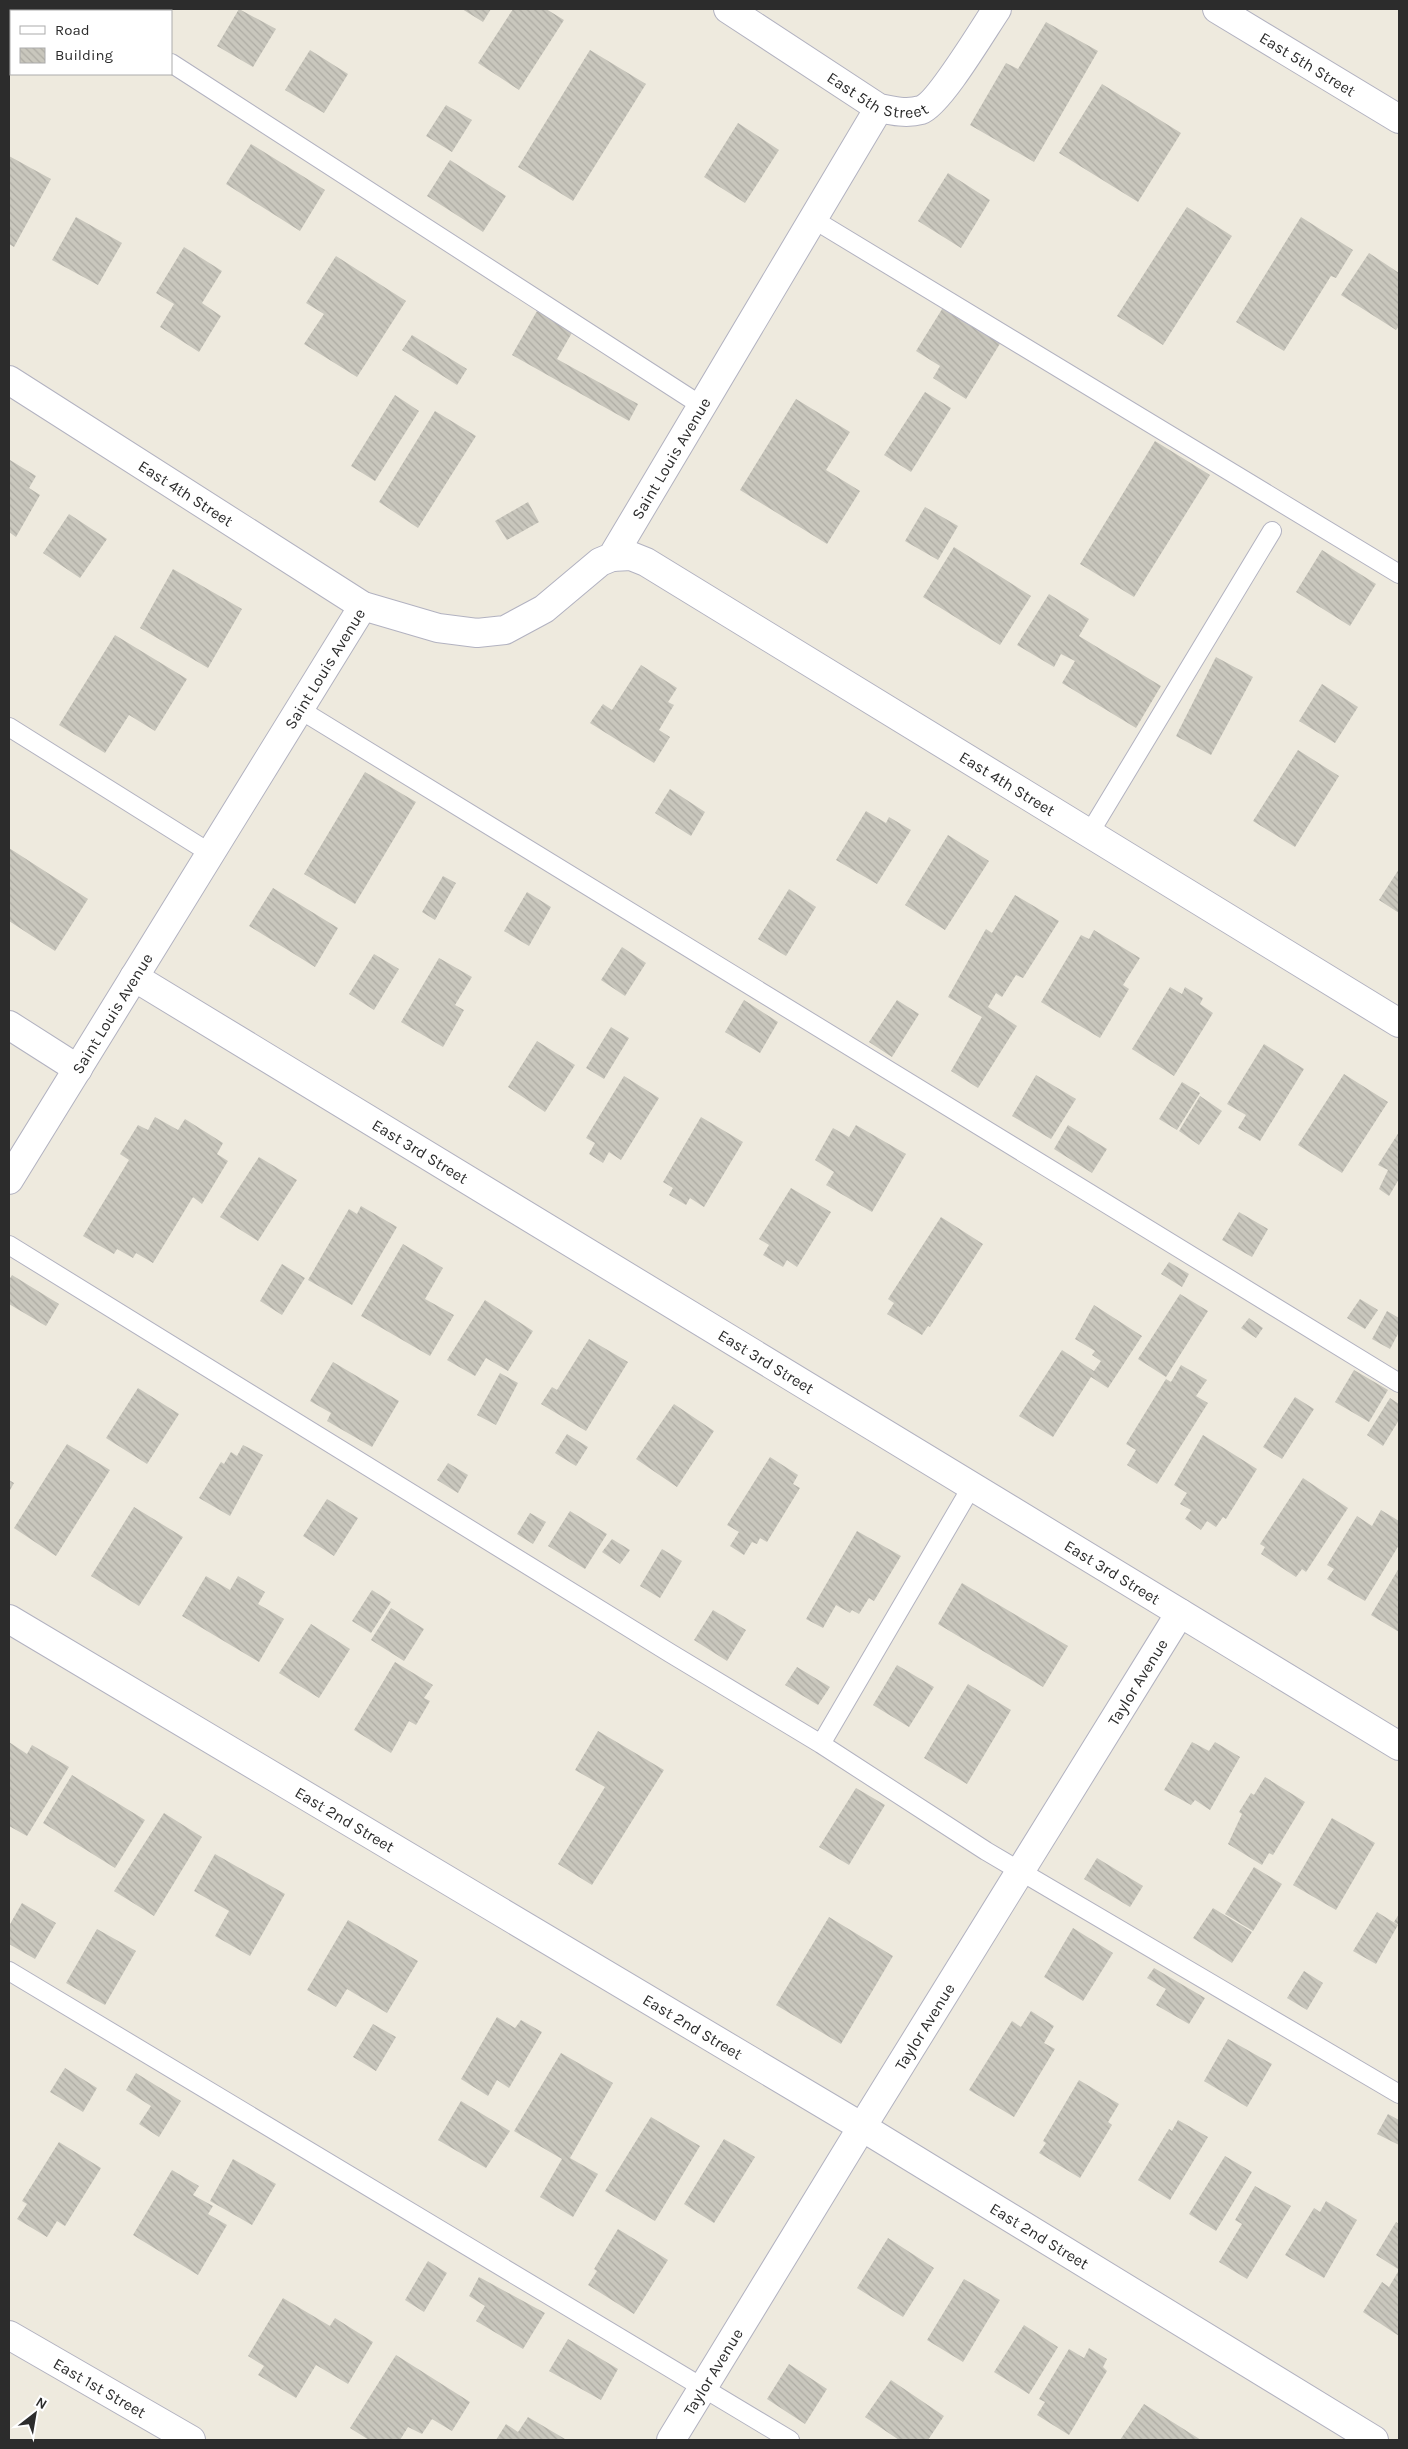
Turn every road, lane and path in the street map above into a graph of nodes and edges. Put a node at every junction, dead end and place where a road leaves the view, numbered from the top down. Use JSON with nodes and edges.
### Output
{"nodes":[{"id":1,"x":728,"y":9,"type":"edge"},
{"id":2,"x":997,"y":9,"type":"edge"},
{"id":3,"x":1217,"y":9,"type":"edge"},
{"id":4,"x":172,"y":65,"type":"edge"},
{"id":5,"x":879,"y":108,"type":"junction"},
{"id":6,"x":1399,"y":119,"type":"edge"},
{"id":7,"x":813,"y":219,"type":"junction"},
{"id":8,"x":9,"y":380,"type":"edge"},
{"id":9,"x":702,"y":406,"type":"junction"},
{"id":10,"x":1272,"y":531,"type":"dead end"},
{"id":11,"x":612,"y":557,"type":"junction"},
{"id":12,"x":1399,"y":574,"type":"edge"},
{"id":13,"x":363,"y":606,"type":"junction"},
{"id":14,"x":300,"y":709,"type":"junction"},
{"id":15,"x":9,"y":727,"type":"edge"},
{"id":16,"x":1090,"y":834,"type":"junction"},
{"id":17,"x":210,"y":854,"type":"junction"},
{"id":18,"x":134,"y":977,"type":"junction"},
{"id":19,"x":1399,"y":1023,"type":"edge"},
{"id":20,"x":9,"y":1025,"type":"edge"},
{"id":21,"x":78,"y":1069,"type":"junction"},
{"id":22,"x":9,"y":1180,"type":"edge"},
{"id":23,"x":9,"y":1244,"type":"edge"},
{"id":24,"x":1399,"y":1383,"type":"edge"},
{"id":25,"x":972,"y":1486,"type":"junction"},
{"id":26,"x":1180,"y":1613,"type":"junction"},
{"id":27,"x":9,"y":1619,"type":"edge"},
{"id":28,"x":821,"y":1744,"type":"junction"},
{"id":29,"x":1399,"y":1746,"type":"edge"},
{"id":30,"x":1021,"y":1870,"type":"junction"},
{"id":31,"x":9,"y":1971,"type":"edge"},
{"id":32,"x":1399,"y":2094,"type":"edge"},
{"id":33,"x":862,"y":2127,"type":"junction"},
{"id":34,"x":9,"y":2335,"type":"edge"},
{"id":35,"x":703,"y":2388,"type":"junction"},
{"id":36,"x":191,"y":2440,"type":"edge"},
{"id":37,"x":671,"y":2440,"type":"edge"},
{"id":38,"x":790,"y":2440,"type":"edge"},
{"id":39,"x":1374,"y":2440,"type":"edge"}],
"edges":[{"from":1,"to":5,"type":"street","name":"East 5th Street"},
{"from":2,"to":5,"type":"street","name":"East 5th Street"},
{"from":3,"to":6,"type":"street","name":"East 5th Street"},
{"from":4,"to":9,"type":"lane"},
{"from":5,"to":7,"type":"street","name":"Saint Louis Avenue"},
{"from":7,"to":9,"type":"street","name":"Saint Louis Avenue"},
{"from":7,"to":12,"type":"lane"},
{"from":8,"to":13,"type":"street","name":"East 4th Street"},
{"from":9,"to":11,"type":"street","name":"Saint Louis Avenue"},
{"from":10,"to":16,"type":"lane"},
{"from":11,"to":13,"type":"street","name":"Saint Louis Avenue"},
{"from":11,"to":16,"type":"street","name":"East 4th Street"},
{"from":13,"to":14,"type":"street","name":"Saint Louis Avenue"},
{"from":14,"to":17,"type":"street","name":"Saint Louis Avenue"},
{"from":14,"to":24,"type":"lane"},
{"from":15,"to":17,"type":"lane"},
{"from":16,"to":19,"type":"street","name":"East 4th Street"},
{"from":17,"to":18,"type":"street","name":"Saint Louis Avenue"},
{"from":18,"to":21,"type":"street","name":"Saint Louis Avenue"},
{"from":18,"to":25,"type":"street","name":"East 3rd Street"},
{"from":20,"to":21,"type":"street"},
{"from":21,"to":22,"type":"street","name":"Saint Louis Avenue"},
{"from":23,"to":28,"type":"lane"},
{"from":25,"to":26,"type":"street","name":"East 3rd Street"},
{"from":25,"to":28,"type":"lane"},
{"from":26,"to":29,"type":"street","name":"East 3rd Street"},
{"from":26,"to":30,"type":"street","name":"Taylor Avenue"},
{"from":27,"to":33,"type":"street","name":"East 2nd Street"},
{"from":28,"to":30,"type":"lane"},
{"from":30,"to":32,"type":"lane"},
{"from":30,"to":33,"type":"street","name":"Taylor Avenue"},
{"from":31,"to":35,"type":"lane"},
{"from":33,"to":35,"type":"street","name":"Taylor Avenue"},
{"from":33,"to":39,"type":"street","name":"East 2nd Street"},
{"from":34,"to":36,"type":"street","name":"East 1st Street"},
{"from":35,"to":37,"type":"street","name":"Taylor Avenue"},
{"from":35,"to":38,"type":"lane"}]}
